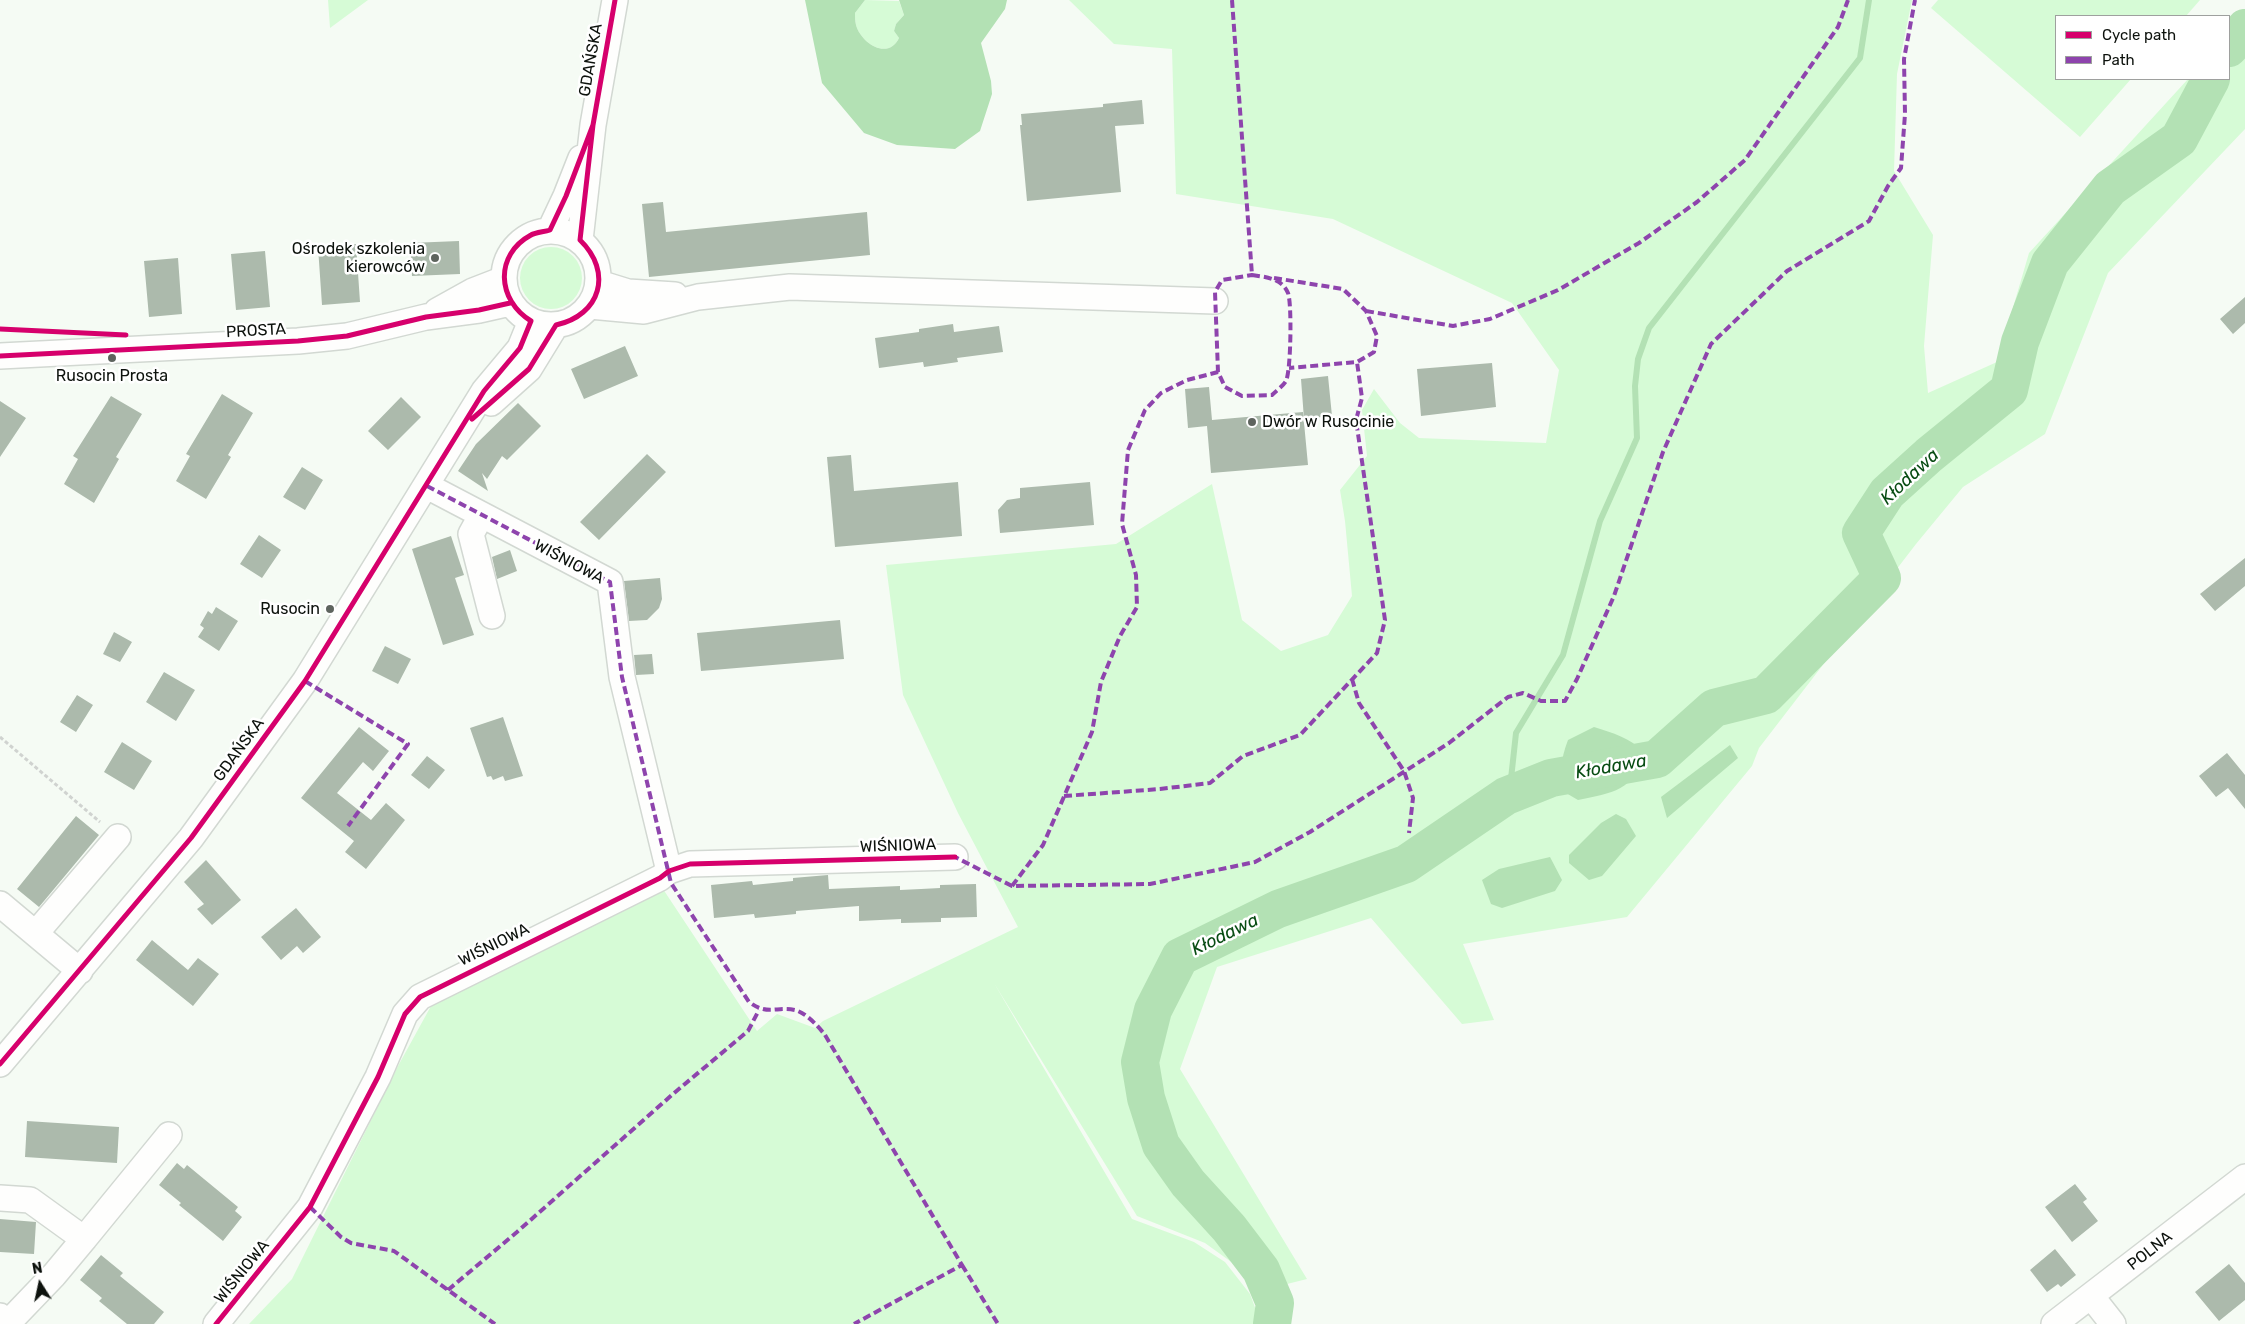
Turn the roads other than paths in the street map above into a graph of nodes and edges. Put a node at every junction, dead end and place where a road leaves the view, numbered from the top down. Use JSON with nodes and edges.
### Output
{"nodes":[{"id":1,"x":615,"y":0,"type":"edge"},
{"id":2,"x":593,"y":125,"type":"junction"},
{"id":3,"x":550,"y":230,"type":"junction"},
{"id":4,"x":580,"y":240,"type":"junction"},
{"id":5,"x":504,"y":279,"type":"junction"},
{"id":6,"x":599,"y":283,"type":"junction"},
{"id":7,"x":698,"y":296,"type":"junction"},
{"id":8,"x":1215,"y":301,"type":"dead end"},
{"id":9,"x":510,"y":303,"type":"junction"},
{"id":10,"x":590,"y":306,"type":"junction"},
{"id":11,"x":426,"y":317,"type":"junction"},
{"id":12,"x":531,"y":321,"type":"junction"},
{"id":13,"x":556,"y":325,"type":"junction"},
{"id":14,"x":0,"y":356,"type":"edge"},
{"id":15,"x":464,"y":426,"type":"junction"},
{"id":16,"x":427,"y":486,"type":"junction"},
{"id":17,"x":481,"y":516,"type":"junction"},
{"id":18,"x":492,"y":616,"type":"dead end"},
{"id":19,"x":118,"y":837,"type":"road end"},
{"id":20,"x":955,"y":857,"type":"dead end"},
{"id":21,"x":669,"y":871,"type":"junction"},
{"id":22,"x":0,"y":904,"type":"edge"},
{"id":23,"x":36,"y":933,"type":"junction"},
{"id":24,"x":80,"y":971,"type":"junction"},
{"id":25,"x":0,"y":1064,"type":"edge"},
{"id":26,"x":169,"y":1135,"type":"dead end"},
{"id":27,"x":2245,"y":1177,"type":"edge"},
{"id":28,"x":0,"y":1198,"type":"edge"},
{"id":29,"x":84,"y":1239,"type":"junction"},
{"id":30,"x":2091,"y":1296,"type":"junction"},
{"id":31,"x":0,"y":1316,"type":"edge"},
{"id":32,"x":216,"y":1324,"type":"edge"},
{"id":33,"x":2054,"y":1324,"type":"edge"},
{"id":34,"x":2113,"y":1324,"type":"edge"}],
"edges":[{"from":1,"to":2,"type":"street","name":"GDAŃSKA"},
{"from":2,"to":3,"type":"street","name":"GDAŃSKA"},
{"from":2,"to":4,"type":"street","name":"GDAŃSKA"},
{"from":3,"to":4,"type":"street"},
{"from":3,"to":5,"type":"street"},
{"from":4,"to":6,"type":"street"},
{"from":5,"to":9,"type":"street"},
{"from":5,"to":11,"type":"street","name":"PROSTA"},
{"from":6,"to":7,"type":"street"},
{"from":6,"to":10,"type":"street"},
{"from":7,"to":8,"type":"street"},
{"from":7,"to":10,"type":"street"},
{"from":9,"to":11,"type":"street","name":"PROSTA"},
{"from":9,"to":12,"type":"street"},
{"from":10,"to":13,"type":"street"},
{"from":11,"to":14,"type":"street","name":"PROSTA"},
{"from":12,"to":13,"type":"street"},
{"from":12,"to":15,"type":"street","name":"GDAŃSKA"},
{"from":13,"to":15,"type":"street","name":"GDAŃSKA"},
{"from":15,"to":16,"type":"street","name":"GDAŃSKA"},
{"from":16,"to":17,"type":"street","name":"WIŚNIOWA"},
{"from":16,"to":24,"type":"street","name":"GDAŃSKA"},
{"from":17,"to":18,"type":"street"},
{"from":17,"to":21,"type":"street","name":"WIŚNIOWA"},
{"from":19,"to":23,"type":"street"},
{"from":20,"to":21,"type":"street","name":"WIŚNIOWA"},
{"from":21,"to":32,"type":"street","name":"WIŚNIOWA"},
{"from":22,"to":23,"type":"street"},
{"from":23,"to":24,"type":"street"},
{"from":24,"to":25,"type":"street","name":"GDAŃSKA"},
{"from":26,"to":29,"type":"street"},
{"from":27,"to":30,"type":"street","name":"POLNA"},
{"from":28,"to":29,"type":"street"},
{"from":29,"to":31,"type":"street"},
{"from":30,"to":33,"type":"street","name":"POLNA"},
{"from":30,"to":34,"type":"street"}]}
